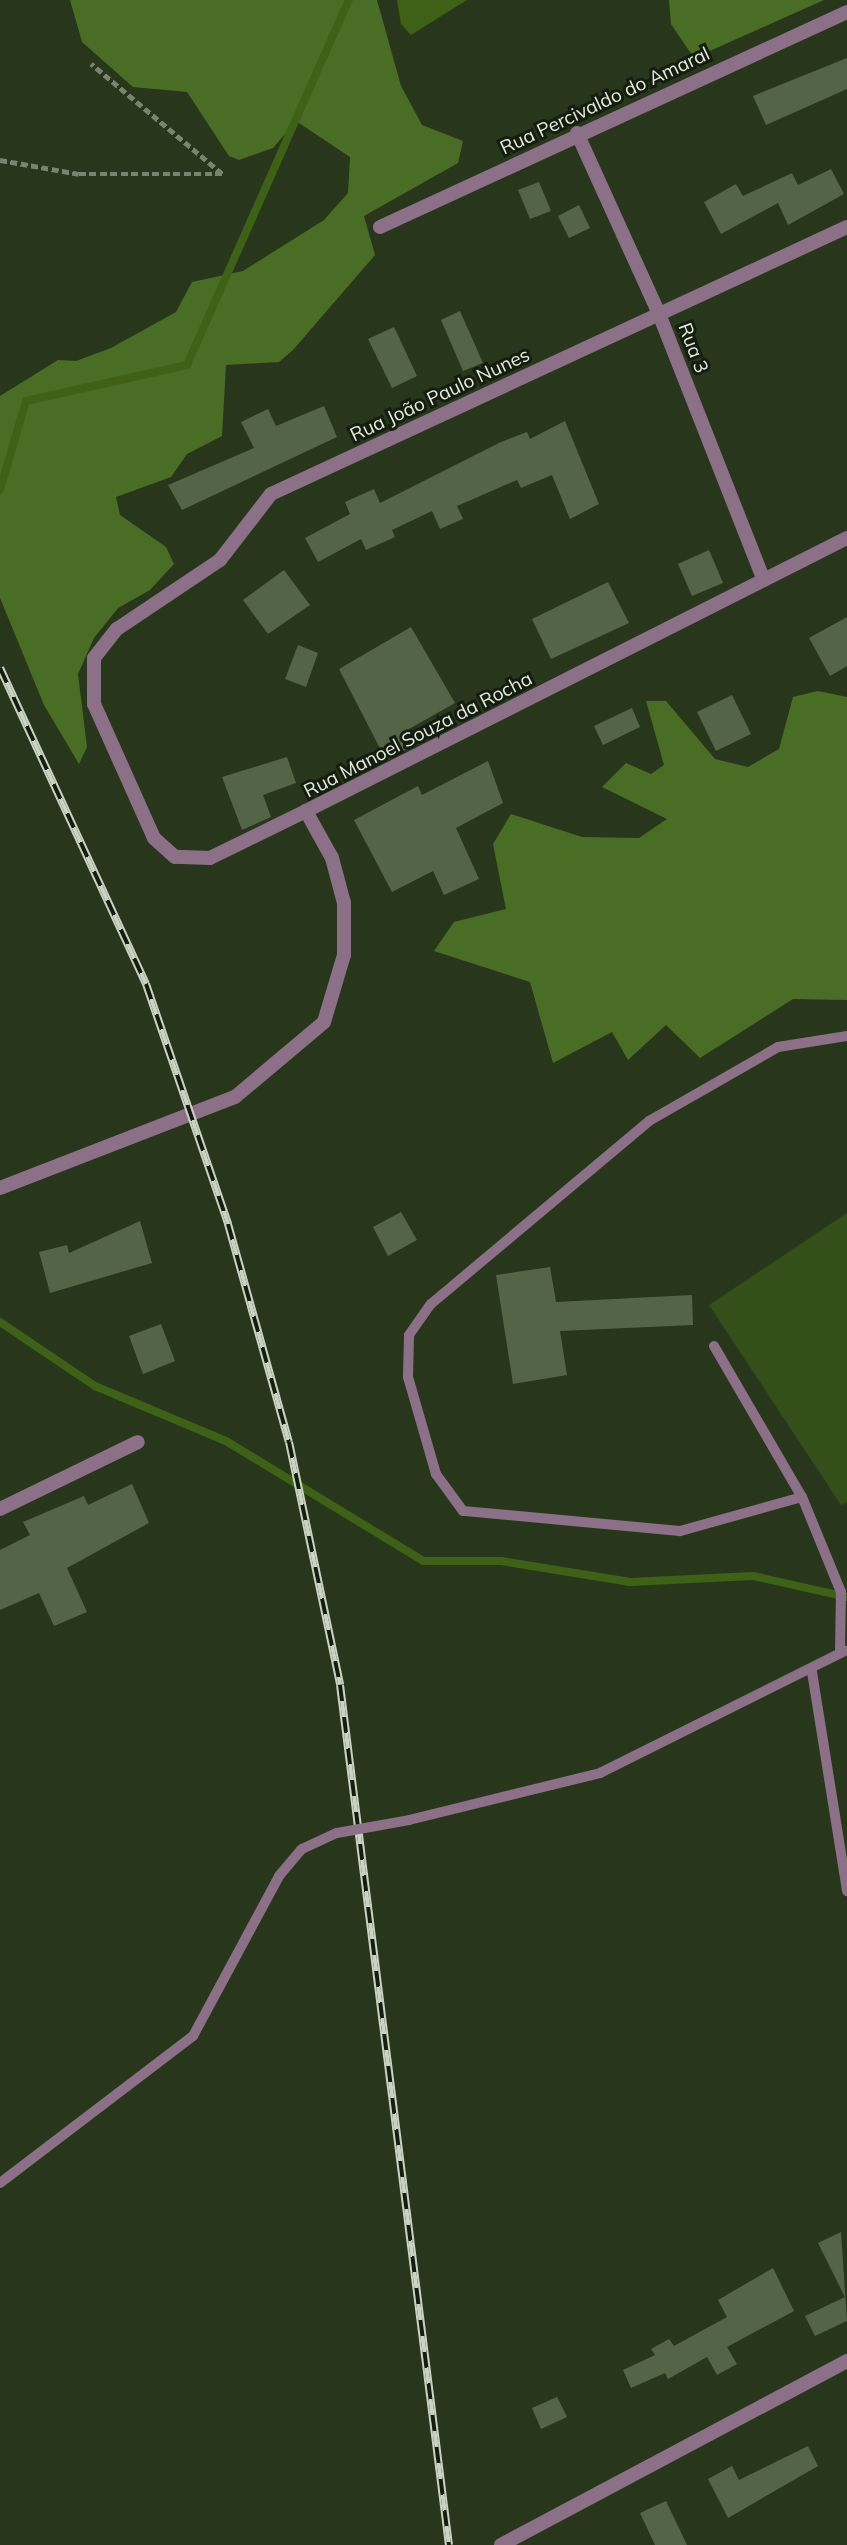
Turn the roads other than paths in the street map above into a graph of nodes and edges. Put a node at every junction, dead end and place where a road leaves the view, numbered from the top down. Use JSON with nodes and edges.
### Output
{"nodes":[{"id":1,"x":847,"y":12,"type":"edge"},
{"id":2,"x":577,"y":133,"type":"junction"},
{"id":3,"x":380,"y":227,"type":"dead end"},
{"id":4,"x":847,"y":227,"type":"edge"},
{"id":5,"x":659,"y":314,"type":"junction"},
{"id":6,"x":847,"y":538,"type":"edge"},
{"id":7,"x":764,"y":580,"type":"junction"},
{"id":8,"x":306,"y":811,"type":"junction"},
{"id":9,"x":847,"y":1036,"type":"edge"},
{"id":10,"x":0,"y":1188,"type":"edge"},
{"id":11,"x":714,"y":1346,"type":"dead end"},
{"id":12,"x":138,"y":1442,"type":"dead end"},
{"id":13,"x":802,"y":1497,"type":"junction"},
{"id":14,"x":0,"y":1509,"type":"edge"},
{"id":15,"x":844,"y":1651,"type":"edge"},
{"id":16,"x":812,"y":1672,"type":"junction"},
{"id":17,"x":847,"y":1891,"type":"edge"},
{"id":18,"x":0,"y":2183,"type":"edge"},
{"id":19,"x":847,"y":2361,"type":"edge"},
{"id":20,"x":500,"y":2545,"type":"edge"}],
"edges":[{"from":1,"to":2,"type":"street","name":"Rua Percivaldo do Amaral"},
{"from":2,"to":3,"type":"street","name":"Rua Percivaldo do Amaral"},
{"from":2,"to":5,"type":"street","name":"Rua 3"},
{"from":4,"to":5,"type":"street","name":"Rua João Paulo Nunes"},
{"from":5,"to":7,"type":"street","name":"Rua 3"},
{"from":5,"to":8,"type":"street","name":"Rua João Paulo Nunes"},
{"from":6,"to":7,"type":"street","name":"Rua Manoel Souza da Rocha"},
{"from":7,"to":8,"type":"street","name":"Rua Manoel Souza da Rocha"},
{"from":8,"to":10,"type":"street","name":"Rua Manoel Souza da Rocha"},
{"from":9,"to":13,"type":"lane"},
{"from":11,"to":13,"type":"lane"},
{"from":12,"to":14,"type":"street"},
{"from":13,"to":15,"type":"lane"},
{"from":15,"to":16,"type":"lane"},
{"from":16,"to":17,"type":"lane"},
{"from":16,"to":18,"type":"lane","bridge":true},
{"from":19,"to":20,"type":"street"}]}
